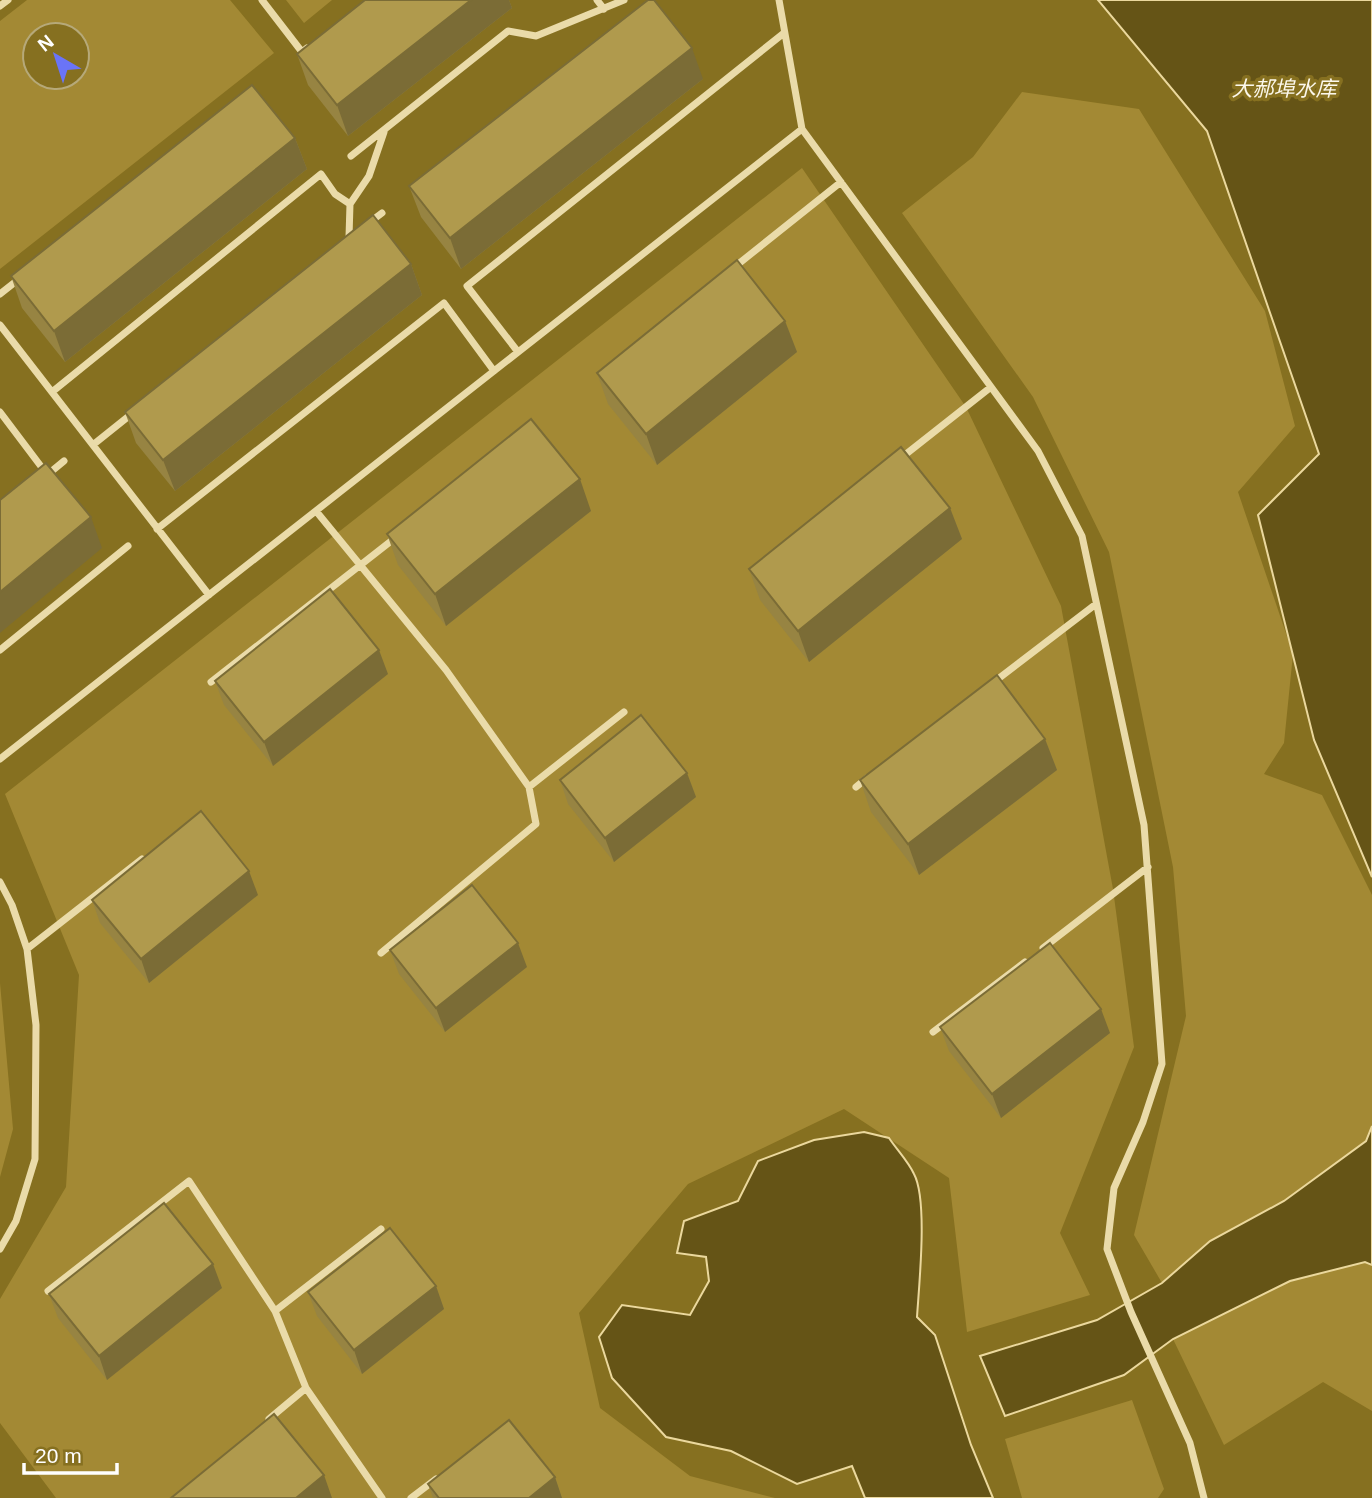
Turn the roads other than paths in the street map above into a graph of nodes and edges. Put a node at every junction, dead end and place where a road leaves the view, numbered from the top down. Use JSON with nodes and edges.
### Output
{"nodes":[{"id":1,"x":8,"y":0,"type":"edge"},
{"id":2,"x":262,"y":0,"type":"edge"},
{"id":3,"x":597,"y":0,"type":"edge"},
{"id":4,"x":624,"y":0,"type":"edge"},
{"id":5,"x":779,"y":0,"type":"edge"},
{"id":6,"x":0,"y":6,"type":"edge"},
{"id":7,"x":604,"y":9,"type":"junction"},
{"id":8,"x":785,"y":33,"type":"junction"},
{"id":9,"x":312,"y":45,"type":"edge"},
{"id":10,"x":802,"y":129,"type":"junction"},
{"id":11,"x":384,"y":131,"type":"junction"},
{"id":12,"x":351,"y":156,"type":"dead end"},
{"id":13,"x":841,"y":182,"type":"junction"},
{"id":14,"x":350,"y":204,"type":"junction"},
{"id":15,"x":382,"y":213,"type":"dead end"},
{"id":16,"x":349,"y":237,"type":"junction"},
{"id":17,"x":338,"y":246,"type":"edge"},
{"id":18,"x":22,"y":276,"type":"edge"},
{"id":19,"x":723,"y":276,"type":"edge"},
{"id":20,"x":0,"y":294,"type":"edge"},
{"id":21,"x":0,"y":325,"type":"edge"},
{"id":22,"x":518,"y":352,"type":"junction"},
{"id":23,"x":494,"y":371,"type":"junction"},
{"id":24,"x":991,"y":387,"type":"junction"},
{"id":25,"x":52,"y":392,"type":"junction"},
{"id":26,"x":136,"y":410,"type":"edge"},
{"id":27,"x":0,"y":412,"type":"edge"},
{"id":28,"x":94,"y":444,"type":"junction"},
{"id":29,"x":64,"y":461,"type":"dead end"},
{"id":30,"x":896,"y":461,"type":"edge"},
{"id":31,"x":48,"y":474,"type":"junction"},
{"id":32,"x":38,"y":482,"type":"edge"},
{"id":33,"x":316,"y":511,"type":"junction"},
{"id":34,"x":157,"y":529,"type":"junction"},
{"id":35,"x":403,"y":531,"type":"edge"},
{"id":36,"x":128,"y":546,"type":"dead end"},
{"id":37,"x":360,"y":565,"type":"junction"},
{"id":38,"x":209,"y":595,"type":"junction"},
{"id":39,"x":1096,"y":604,"type":"junction"},
{"id":40,"x":0,"y":650,"type":"edge"},
{"id":41,"x":211,"y":682,"type":"dead end"},
{"id":42,"x":987,"y":687,"type":"edge"},
{"id":43,"x":624,"y":712,"type":"dead end"},
{"id":44,"x":0,"y":759,"type":"edge"},
{"id":45,"x":878,"y":770,"type":"edge"},
{"id":46,"x":856,"y":786,"type":"dead end"},
{"id":47,"x":529,"y":787,"type":"junction"},
{"id":48,"x":154,"y":849,"type":"edge"},
{"id":49,"x":1148,"y":867,"type":"junction"},
{"id":50,"x":0,"y":882,"type":"edge"},
{"id":51,"x":27,"y":949,"type":"junction"},
{"id":52,"x":1041,"y":950,"type":"edge"},
{"id":53,"x":381,"y":953,"type":"dead end"},
{"id":54,"x":1030,"y":958,"type":"edge"},
{"id":55,"x":933,"y":1032,"type":"dead end"},
{"id":56,"x":381,"y":1229,"type":"dead end"},
{"id":57,"x":0,"y":1249,"type":"edge"},
{"id":58,"x":48,"y":1291,"type":"edge"},
{"id":59,"x":275,"y":1311,"type":"junction"},
{"id":60,"x":306,"y":1388,"type":"junction"},
{"id":61,"x":265,"y":1422,"type":"edge"},
{"id":62,"x":442,"y":1474,"type":"edge"},
{"id":63,"x":382,"y":1498,"type":"edge"},
{"id":64,"x":411,"y":1498,"type":"edge"},
{"id":65,"x":1204,"y":1498,"type":"edge"}],
"edges":[{"from":1,"to":6,"type":"street"},
{"from":2,"to":9,"type":"street"},
{"from":3,"to":7,"type":"street"},
{"from":4,"to":7,"type":"street"},
{"from":5,"to":8,"type":"street"},
{"from":7,"to":11,"type":"street"},
{"from":8,"to":10,"type":"street"},
{"from":8,"to":22,"type":"street"},
{"from":10,"to":13,"type":"street"},
{"from":10,"to":22,"type":"street"},
{"from":11,"to":12,"type":"street"},
{"from":11,"to":14,"type":"street"},
{"from":13,"to":19,"type":"street"},
{"from":13,"to":24,"type":"street"},
{"from":14,"to":16,"type":"street"},
{"from":14,"to":25,"type":"street"},
{"from":15,"to":16,"type":"street"},
{"from":16,"to":17,"type":"street"},
{"from":18,"to":20,"type":"street"},
{"from":21,"to":25,"type":"street"},
{"from":22,"to":23,"type":"street"},
{"from":23,"to":33,"type":"street"},
{"from":23,"to":34,"type":"street"},
{"from":24,"to":30,"type":"street"},
{"from":24,"to":39,"type":"street"},
{"from":25,"to":28,"type":"street"},
{"from":26,"to":28,"type":"street"},
{"from":27,"to":31,"type":"street"},
{"from":28,"to":34,"type":"street"},
{"from":29,"to":31,"type":"street"},
{"from":31,"to":32,"type":"street"},
{"from":33,"to":37,"type":"street"},
{"from":33,"to":38,"type":"street"},
{"from":34,"to":38,"type":"street"},
{"from":35,"to":37,"type":"street"},
{"from":36,"to":40,"type":"street"},
{"from":37,"to":41,"type":"street"},
{"from":37,"to":47,"type":"street"},
{"from":38,"to":44,"type":"street"},
{"from":39,"to":42,"type":"street"},
{"from":39,"to":49,"type":"street"},
{"from":43,"to":47,"type":"street"},
{"from":45,"to":46,"type":"street"},
{"from":47,"to":53,"type":"street"},
{"from":48,"to":51,"type":"street"},
{"from":49,"to":52,"type":"street"},
{"from":49,"to":65,"type":"street"},
{"from":50,"to":51,"type":"street"},
{"from":51,"to":57,"type":"street"},
{"from":54,"to":55,"type":"street"},
{"from":56,"to":59,"type":"street"},
{"from":58,"to":59,"type":"street"},
{"from":59,"to":60,"type":"street"},
{"from":60,"to":61,"type":"street"},
{"from":60,"to":63,"type":"street"},
{"from":62,"to":64,"type":"street"}]}
